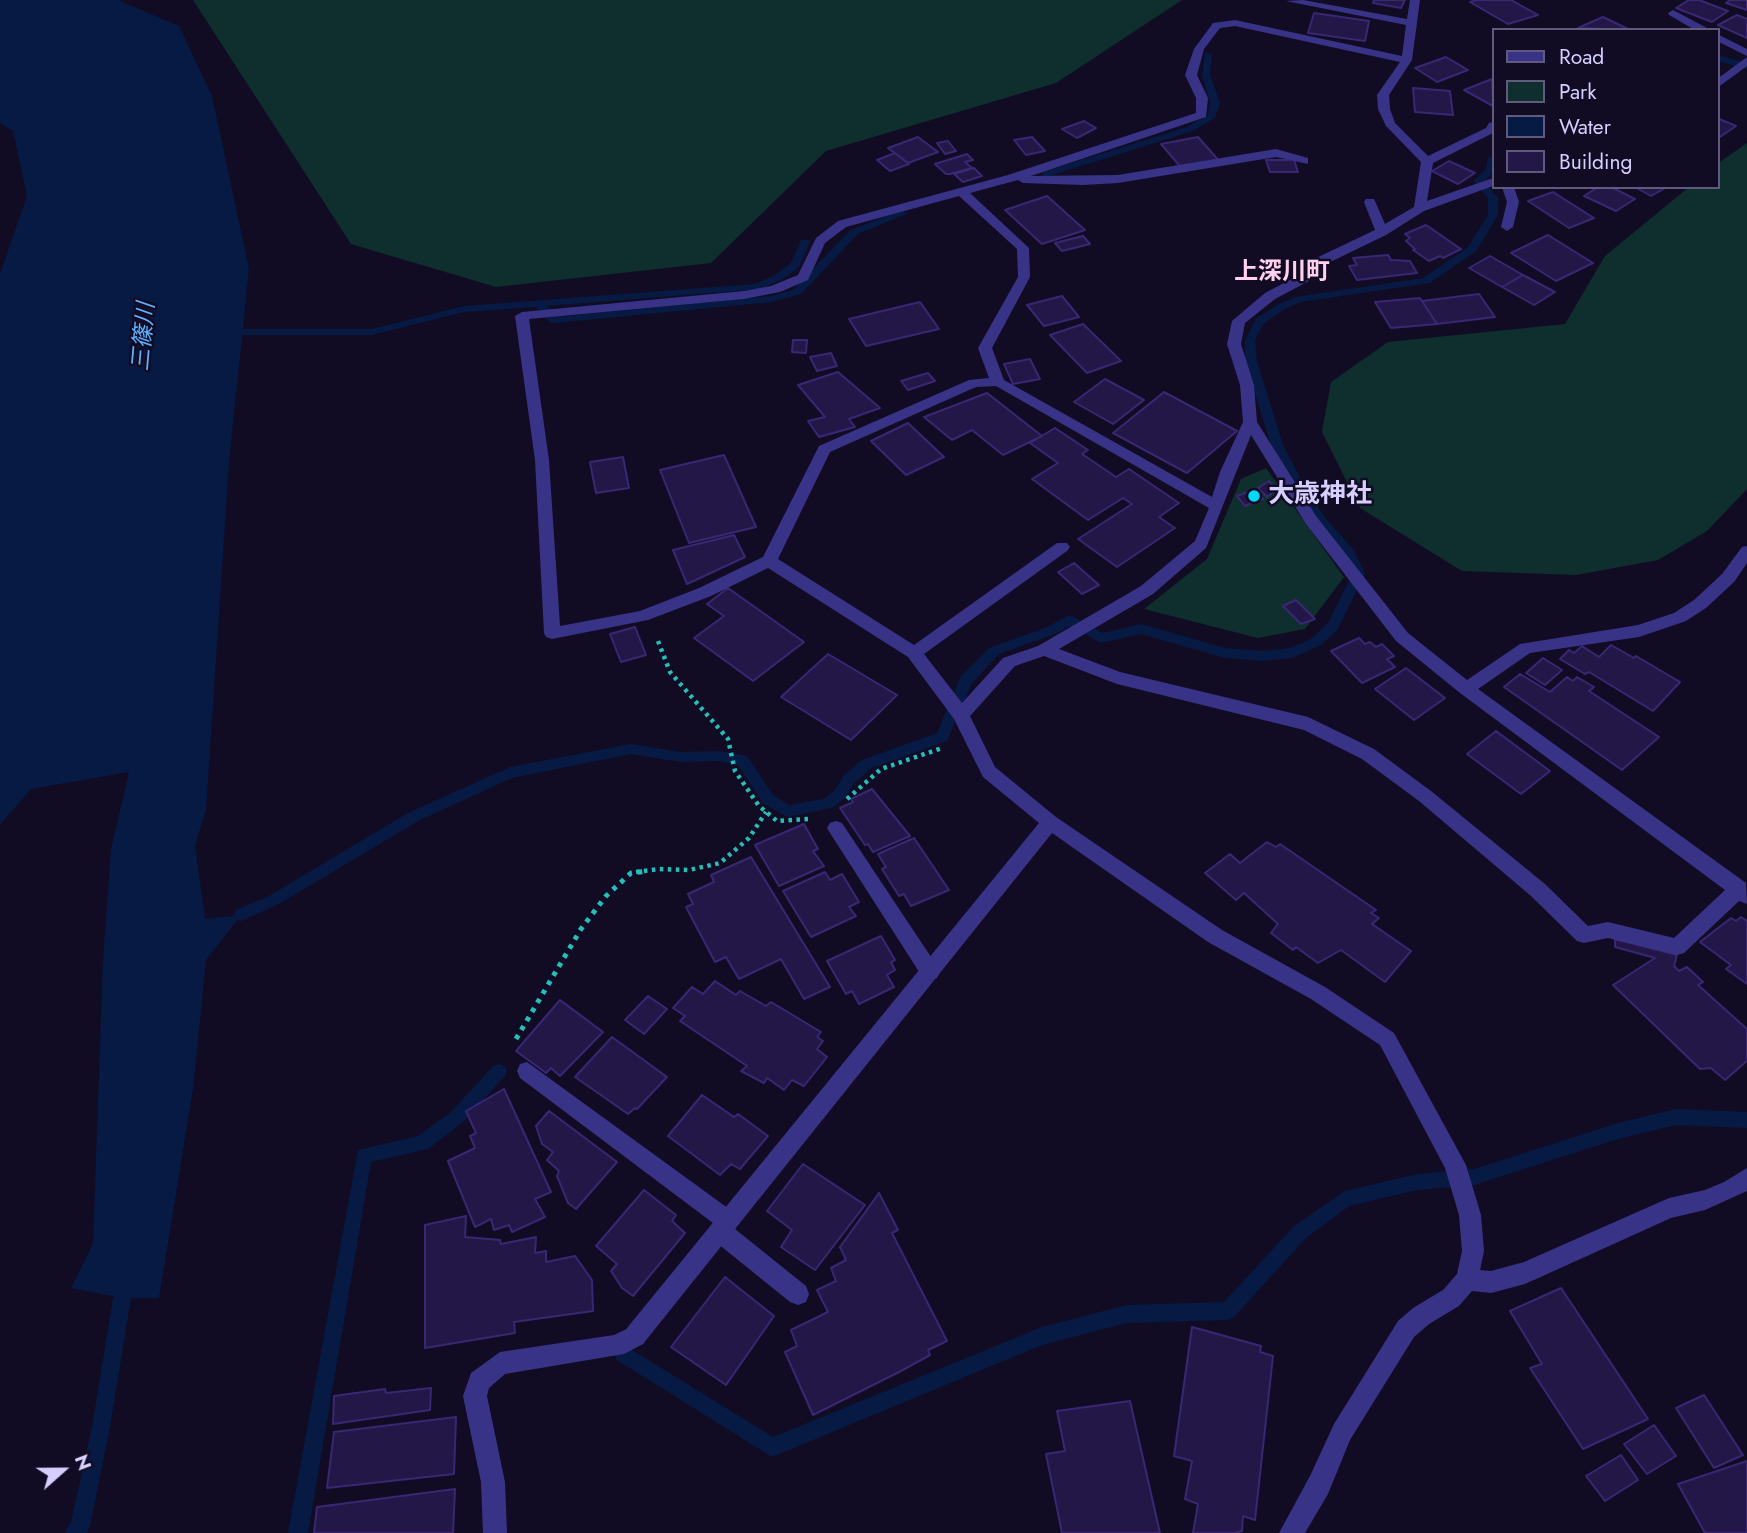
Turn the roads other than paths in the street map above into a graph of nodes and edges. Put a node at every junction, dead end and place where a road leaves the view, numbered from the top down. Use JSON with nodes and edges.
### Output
{"nodes":[{"id":1,"x":1415,"y":0,"type":"edge"},
{"id":2,"x":1291,"y":1,"type":"edge"},
{"id":3,"x":1672,"y":13,"type":"dead end"},
{"id":4,"x":1411,"y":23,"type":"junction"},
{"id":5,"x":1699,"y":28,"type":"edge"},
{"id":6,"x":1719,"y":38,"type":"edge"},
{"id":7,"x":1747,"y":53,"type":"edge"},
{"id":8,"x":1407,"y":60,"type":"junction"},
{"id":9,"x":1747,"y":60,"type":"edge"},
{"id":10,"x":1719,"y":83,"type":"edge"},
{"id":11,"x":1492,"y":128,"type":"edge"},
{"id":12,"x":1304,"y":161,"type":"dead end"},
{"id":13,"x":1427,"y":161,"type":"junction"},
{"id":14,"x":1012,"y":178,"type":"junction"},
{"id":15,"x":1492,"y":182,"type":"edge"},
{"id":16,"x":1509,"y":189,"type":"edge"},
{"id":17,"x":961,"y":191,"type":"junction"},
{"id":18,"x":1370,"y":202,"type":"dead end"},
{"id":19,"x":1420,"y":208,"type":"junction"},
{"id":20,"x":1507,"y":227,"type":"dead end"},
{"id":21,"x":1382,"y":232,"type":"junction"},
{"id":22,"x":998,"y":382,"type":"junction"},
{"id":23,"x":1250,"y":422,"type":"junction"},
{"id":24,"x":1217,"y":506,"type":"junction"},
{"id":25,"x":1062,"y":547,"type":"dead end"},
{"id":26,"x":1747,"y":551,"type":"edge"},
{"id":27,"x":769,"y":561,"type":"junction"},
{"id":28,"x":1044,"y":650,"type":"junction"},
{"id":29,"x":914,"y":653,"type":"junction"},
{"id":30,"x":1466,"y":689,"type":"junction"},
{"id":31,"x":961,"y":715,"type":"junction"},
{"id":32,"x":1051,"y":822,"type":"junction"},
{"id":33,"x":836,"y":828,"type":"dead end"},
{"id":34,"x":1743,"y":893,"type":"edge"},
{"id":35,"x":930,"y":972,"type":"junction"},
{"id":36,"x":527,"y":1071,"type":"dead end"},
{"id":37,"x":1747,"y":1178,"type":"edge"},
{"id":38,"x":724,"y":1226,"type":"junction"},
{"id":39,"x":1467,"y":1279,"type":"junction"},
{"id":40,"x":798,"y":1294,"type":"dead end"},
{"id":41,"x":495,"y":1533,"type":"edge"},
{"id":42,"x":1291,"y":1533,"type":"edge"}],
"edges":[{"from":1,"to":4,"type":"street"},
{"from":2,"to":4,"type":"street"},
{"from":3,"to":5,"type":"street"},
{"from":4,"to":8,"type":"street"},
{"from":6,"to":7,"type":"street"},
{"from":8,"to":13,"type":"street"},
{"from":8,"to":14,"type":"street"},
{"from":9,"to":10,"type":"street"},
{"from":11,"to":13,"type":"street"},
{"from":12,"to":14,"type":"street"},
{"from":13,"to":19,"type":"street"},
{"from":14,"to":17,"type":"street"},
{"from":15,"to":19,"type":"street"},
{"from":16,"to":20,"type":"street"},
{"from":17,"to":22,"type":"street"},
{"from":17,"to":27,"type":"street"},
{"from":18,"to":21,"type":"street"},
{"from":19,"to":21,"type":"street"},
{"from":21,"to":23,"type":"street"},
{"from":22,"to":24,"type":"street"},
{"from":22,"to":27,"type":"street"},
{"from":23,"to":24,"type":"street"},
{"from":23,"to":30,"type":"street"},
{"from":24,"to":28,"type":"street"},
{"from":25,"to":29,"type":"street"},
{"from":26,"to":30,"type":"street"},
{"from":27,"to":29,"type":"street"},
{"from":28,"to":31,"type":"street"},
{"from":28,"to":34,"type":"street"},
{"from":29,"to":31,"type":"street"},
{"from":30,"to":34,"type":"street"},
{"from":31,"to":32,"type":"street"},
{"from":32,"to":35,"type":"street"},
{"from":32,"to":39,"type":"street"},
{"from":33,"to":35,"type":"street"},
{"from":35,"to":38,"type":"street"},
{"from":36,"to":38,"type":"street"},
{"from":37,"to":39,"type":"street"},
{"from":38,"to":40,"type":"street"},
{"from":38,"to":41,"type":"street"},
{"from":39,"to":42,"type":"street"}]}
